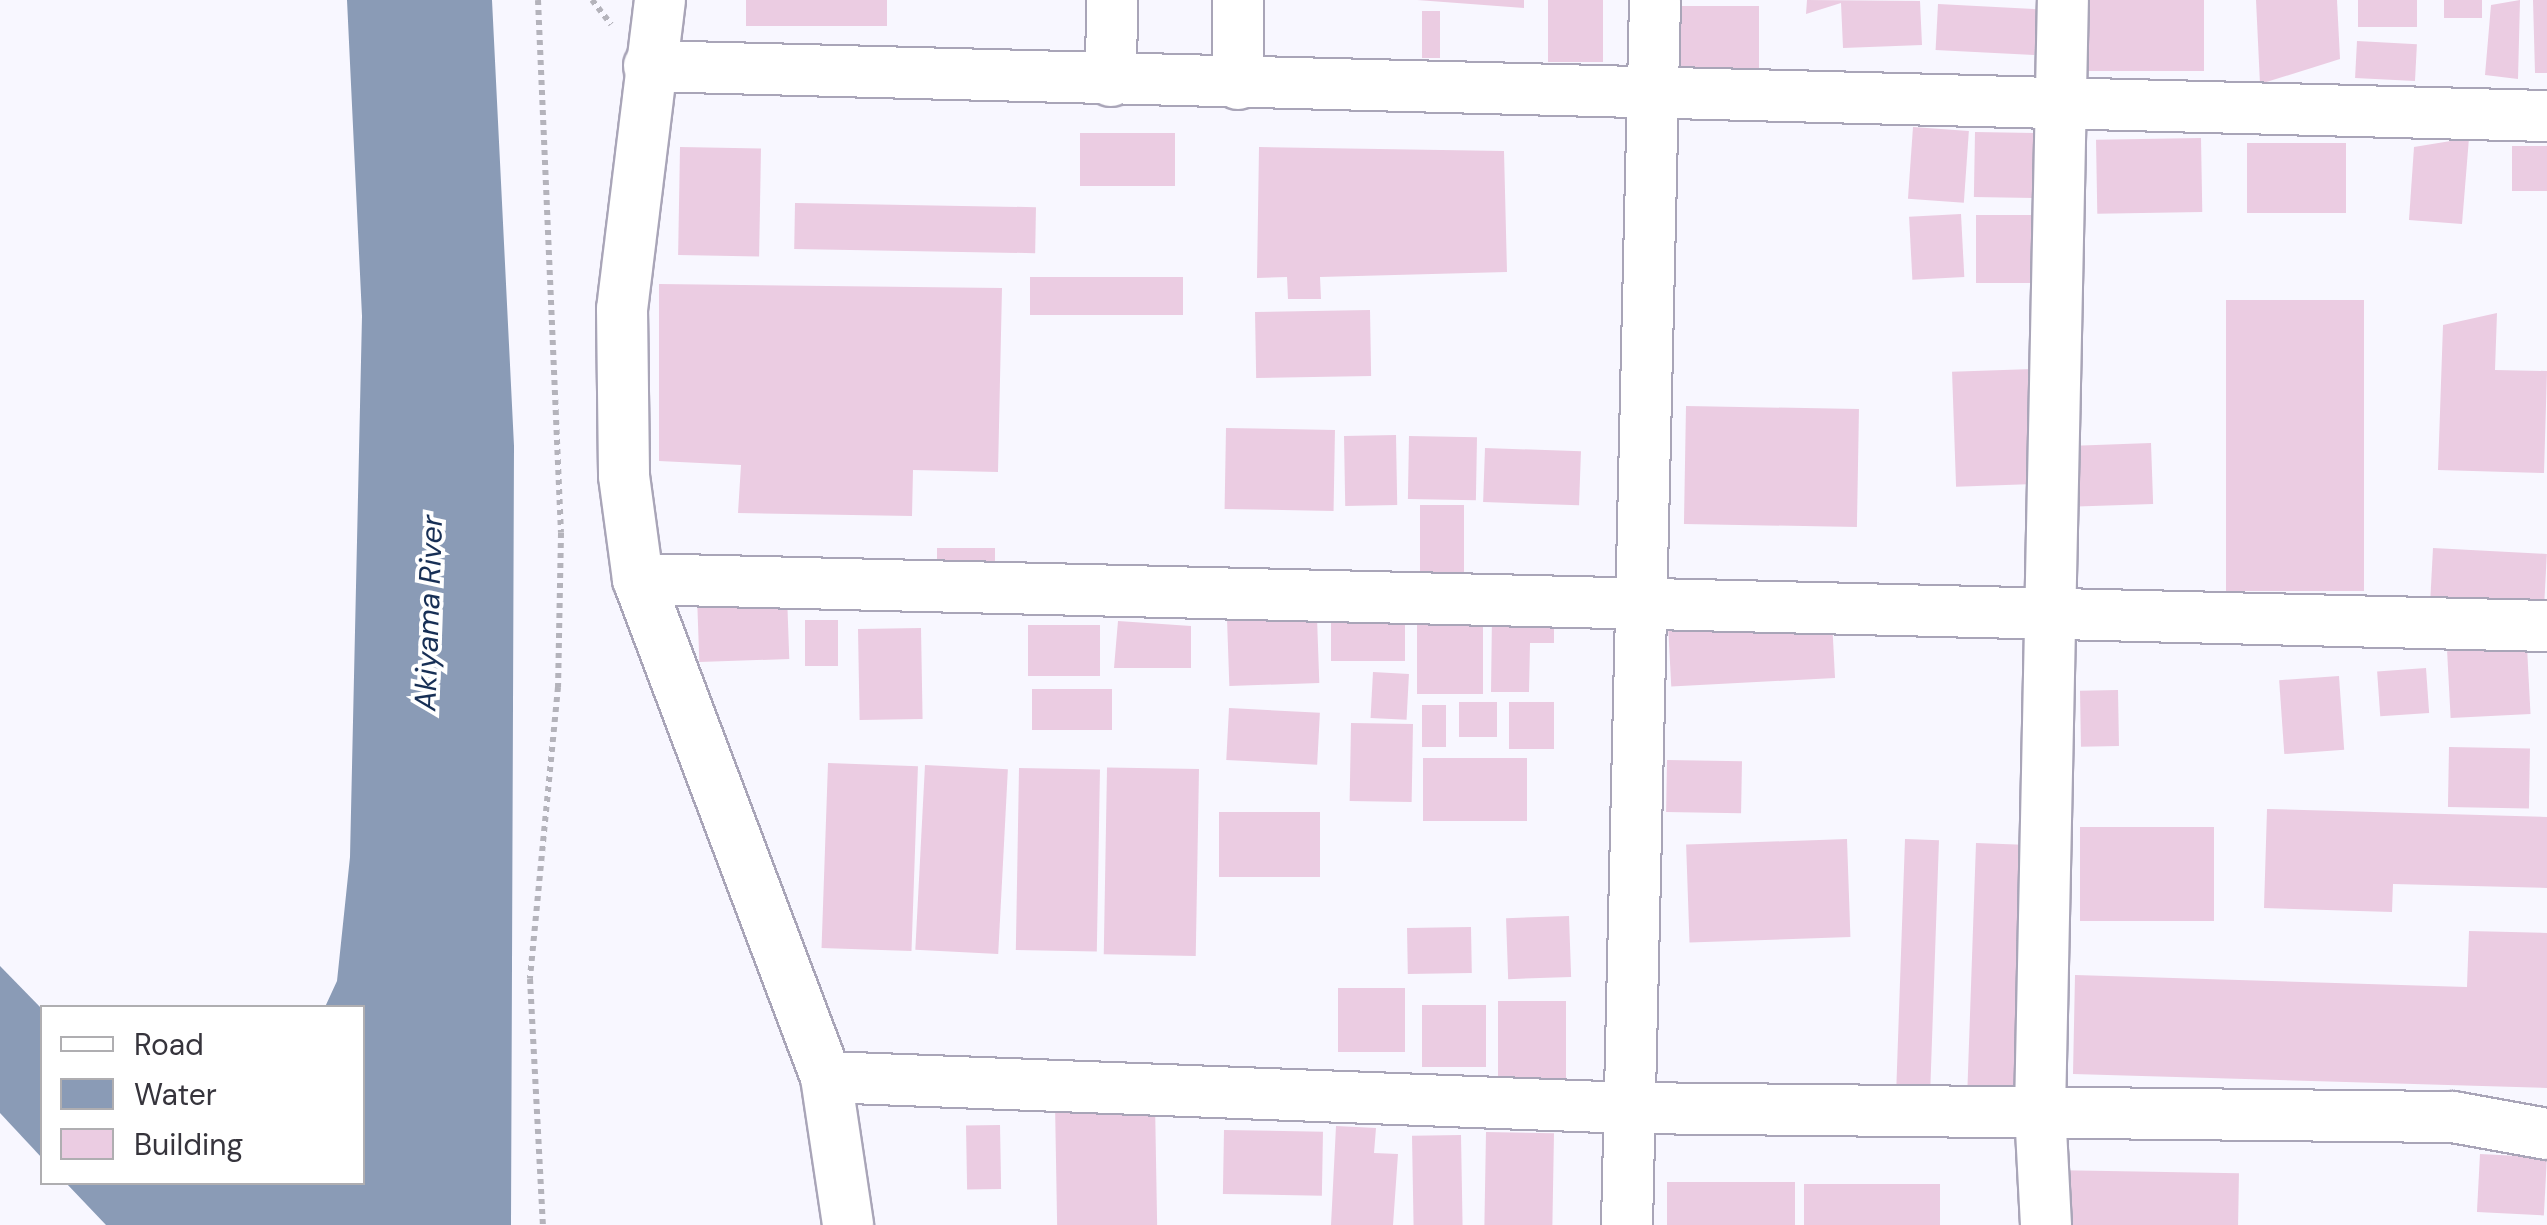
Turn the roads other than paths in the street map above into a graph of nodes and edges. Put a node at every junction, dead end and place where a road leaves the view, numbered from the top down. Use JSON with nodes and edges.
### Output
{"nodes":[{"id":1,"x":660,"y":0,"type":"edge"},
{"id":2,"x":1112,"y":0,"type":"edge"},
{"id":3,"x":1238,"y":0,"type":"edge"},
{"id":4,"x":1656,"y":0,"type":"edge"},
{"id":5,"x":2063,"y":0,"type":"edge"},
{"id":6,"x":671,"y":69,"type":"junction"},
{"id":7,"x":1111,"y":81,"type":"junction"},
{"id":8,"x":1238,"y":84,"type":"junction"},
{"id":9,"x":1655,"y":94,"type":"junction"},
{"id":10,"x":2062,"y":104,"type":"junction"},
{"id":11,"x":2547,"y":116,"type":"edge"},
{"id":12,"x":657,"y":580,"type":"junction"},
{"id":13,"x":1638,"y":600,"type":"junction"},
{"id":14,"x":2049,"y":611,"type":"junction"},
{"id":15,"x":2547,"y":626,"type":"edge"},
{"id":16,"x":826,"y":1077,"type":"junction"},
{"id":17,"x":1630,"y":1108,"type":"junction"},
{"id":18,"x":2040,"y":1112,"type":"junction"},
{"id":19,"x":2547,"y":1134,"type":"edge"},
{"id":20,"x":848,"y":1225,"type":"edge"},
{"id":21,"x":1626,"y":1225,"type":"edge"},
{"id":22,"x":2046,"y":1225,"type":"edge"}],
"edges":[{"from":1,"to":6,"type":"street"},
{"from":2,"to":7,"type":"street"},
{"from":3,"to":8,"type":"street"},
{"from":4,"to":9,"type":"street"},
{"from":5,"to":10,"type":"street"},
{"from":6,"to":7,"type":"street"},
{"from":6,"to":12,"type":"street"},
{"from":7,"to":8,"type":"street"},
{"from":8,"to":9,"type":"street"},
{"from":9,"to":10,"type":"street"},
{"from":9,"to":13,"type":"street"},
{"from":10,"to":11,"type":"street"},
{"from":10,"to":14,"type":"street"},
{"from":12,"to":13,"type":"street"},
{"from":12,"to":16,"type":"street"},
{"from":13,"to":14,"type":"street"},
{"from":13,"to":17,"type":"street"},
{"from":14,"to":15,"type":"street"},
{"from":14,"to":18,"type":"street"},
{"from":16,"to":17,"type":"street"},
{"from":16,"to":20,"type":"street"},
{"from":17,"to":18,"type":"street"},
{"from":17,"to":21,"type":"street"},
{"from":18,"to":19,"type":"street"},
{"from":18,"to":22,"type":"street"}]}
